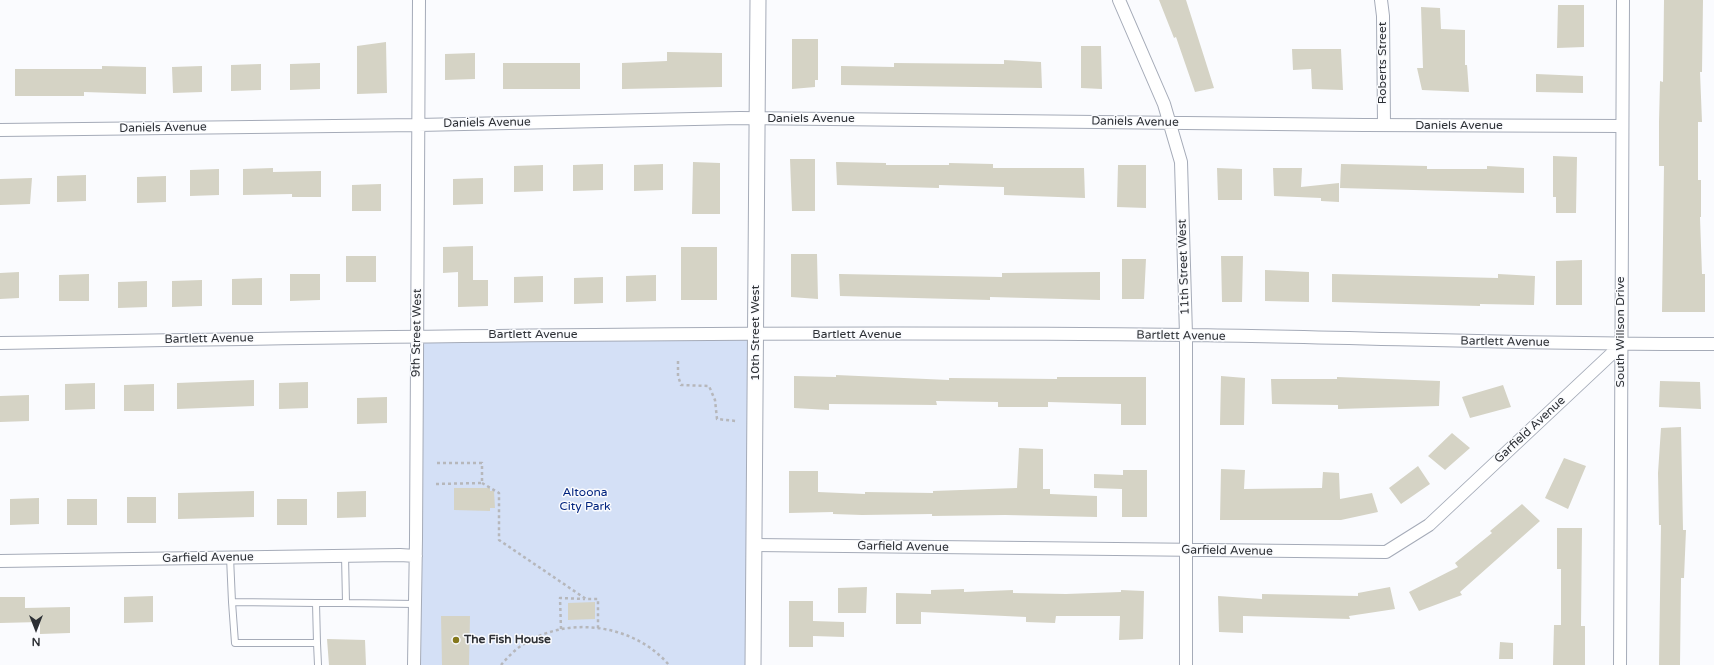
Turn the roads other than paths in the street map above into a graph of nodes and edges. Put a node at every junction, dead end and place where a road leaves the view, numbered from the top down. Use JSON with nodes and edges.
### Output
{"nodes":[{"id":1,"x":419,"y":0,"type":"edge"},
{"id":2,"x":758,"y":0,"type":"edge"},
{"id":3,"x":1119,"y":0,"type":"edge"},
{"id":4,"x":1380,"y":0,"type":"edge"},
{"id":5,"x":1623,"y":0,"type":"edge"},
{"id":6,"x":757,"y":118,"type":"junction"},
{"id":7,"x":1170,"y":123,"type":"junction"},
{"id":8,"x":418,"y":125,"type":"junction"},
{"id":9,"x":1384,"y":125,"type":"junction"},
{"id":10,"x":1622,"y":126,"type":"junction"},
{"id":11,"x":0,"y":130,"type":"edge"},
{"id":12,"x":418,"y":335,"type":"junction"},
{"id":13,"x":756,"y":335,"type":"junction"},
{"id":14,"x":1186,"y":335,"type":"junction"},
{"id":15,"x":0,"y":343,"type":"edge"},
{"id":16,"x":1714,"y":344,"type":"edge"},
{"id":17,"x":1621,"y":345,"type":"junction"},
{"id":18,"x":755,"y":545,"type":"junction"},
{"id":19,"x":1188,"y":550,"type":"junction"},
{"id":20,"x":346,"y":555,"type":"junction"},
{"id":21,"x":416,"y":556,"type":"junction"},
{"id":22,"x":230,"y":557,"type":"junction"},
{"id":23,"x":0,"y":561,"type":"edge"},
{"id":24,"x":232,"y":602,"type":"junction"},
{"id":25,"x":316,"y":603,"type":"junction"},
{"id":26,"x":346,"y":603,"type":"junction"},
{"id":27,"x":416,"y":604,"type":"junction"},
{"id":28,"x":317,"y":643,"type":"junction"},
{"id":29,"x":318,"y":665,"type":"edge"},
{"id":30,"x":414,"y":665,"type":"edge"},
{"id":31,"x":753,"y":665,"type":"edge"},
{"id":32,"x":1186,"y":665,"type":"edge"},
{"id":33,"x":1620,"y":665,"type":"edge"}],
"edges":[{"from":1,"to":8,"type":"street","name":"9th Street West"},
{"from":2,"to":6,"type":"street","name":"10th Street West"},
{"from":3,"to":7,"type":"street","name":"11th Street West"},
{"from":4,"to":9,"type":"street","name":"Roberts Street"},
{"from":5,"to":10,"type":"street","name":"South Willson Drive"},
{"from":6,"to":7,"type":"street","name":"Daniels Avenue"},
{"from":6,"to":8,"type":"street","name":"Daniels Avenue"},
{"from":6,"to":13,"type":"street","name":"10th Street West"},
{"from":7,"to":9,"type":"street","name":"Daniels Avenue"},
{"from":7,"to":14,"type":"street","name":"11th Street West"},
{"from":8,"to":11,"type":"street","name":"Daniels Avenue"},
{"from":8,"to":12,"type":"street","name":"9th Street West"},
{"from":9,"to":10,"type":"street","name":"Daniels Avenue"},
{"from":10,"to":17,"type":"street","name":"South Willson Drive"},
{"from":12,"to":13,"type":"street","name":"Bartlett Avenue"},
{"from":12,"to":15,"type":"street","name":"Bartlett Avenue"},
{"from":12,"to":21,"type":"street","name":"9th Street West"},
{"from":13,"to":14,"type":"street","name":"Bartlett Avenue"},
{"from":13,"to":18,"type":"street","name":"10th Street West"},
{"from":14,"to":17,"type":"street","name":"Bartlett Avenue"},
{"from":14,"to":19,"type":"street","name":"11th Street West"},
{"from":16,"to":17,"type":"street","name":"Bartlett Avenue"},
{"from":17,"to":19,"type":"street","name":"Garfield Avenue"},
{"from":17,"to":33,"type":"street","name":"South Willson Drive"},
{"from":18,"to":19,"type":"street","name":"Garfield Avenue"},
{"from":18,"to":31,"type":"street","name":"10th Street West"},
{"from":19,"to":32,"type":"street","name":"11th Street West"},
{"from":20,"to":21,"type":"street","name":"Garfield Avenue"},
{"from":20,"to":22,"type":"street","name":"Garfield Avenue"},
{"from":20,"to":26,"type":"lane"},
{"from":21,"to":27,"type":"street","name":"9th Street West"},
{"from":22,"to":23,"type":"street","name":"Garfield Avenue"},
{"from":22,"to":24,"type":"lane"},
{"from":24,"to":25,"type":"lane"},
{"from":24,"to":28,"type":"lane"},
{"from":25,"to":26,"type":"lane"},
{"from":25,"to":28,"type":"lane"},
{"from":26,"to":27,"type":"lane"},
{"from":27,"to":30,"type":"street","name":"9th Street West"},
{"from":28,"to":29,"type":"lane"}]}
